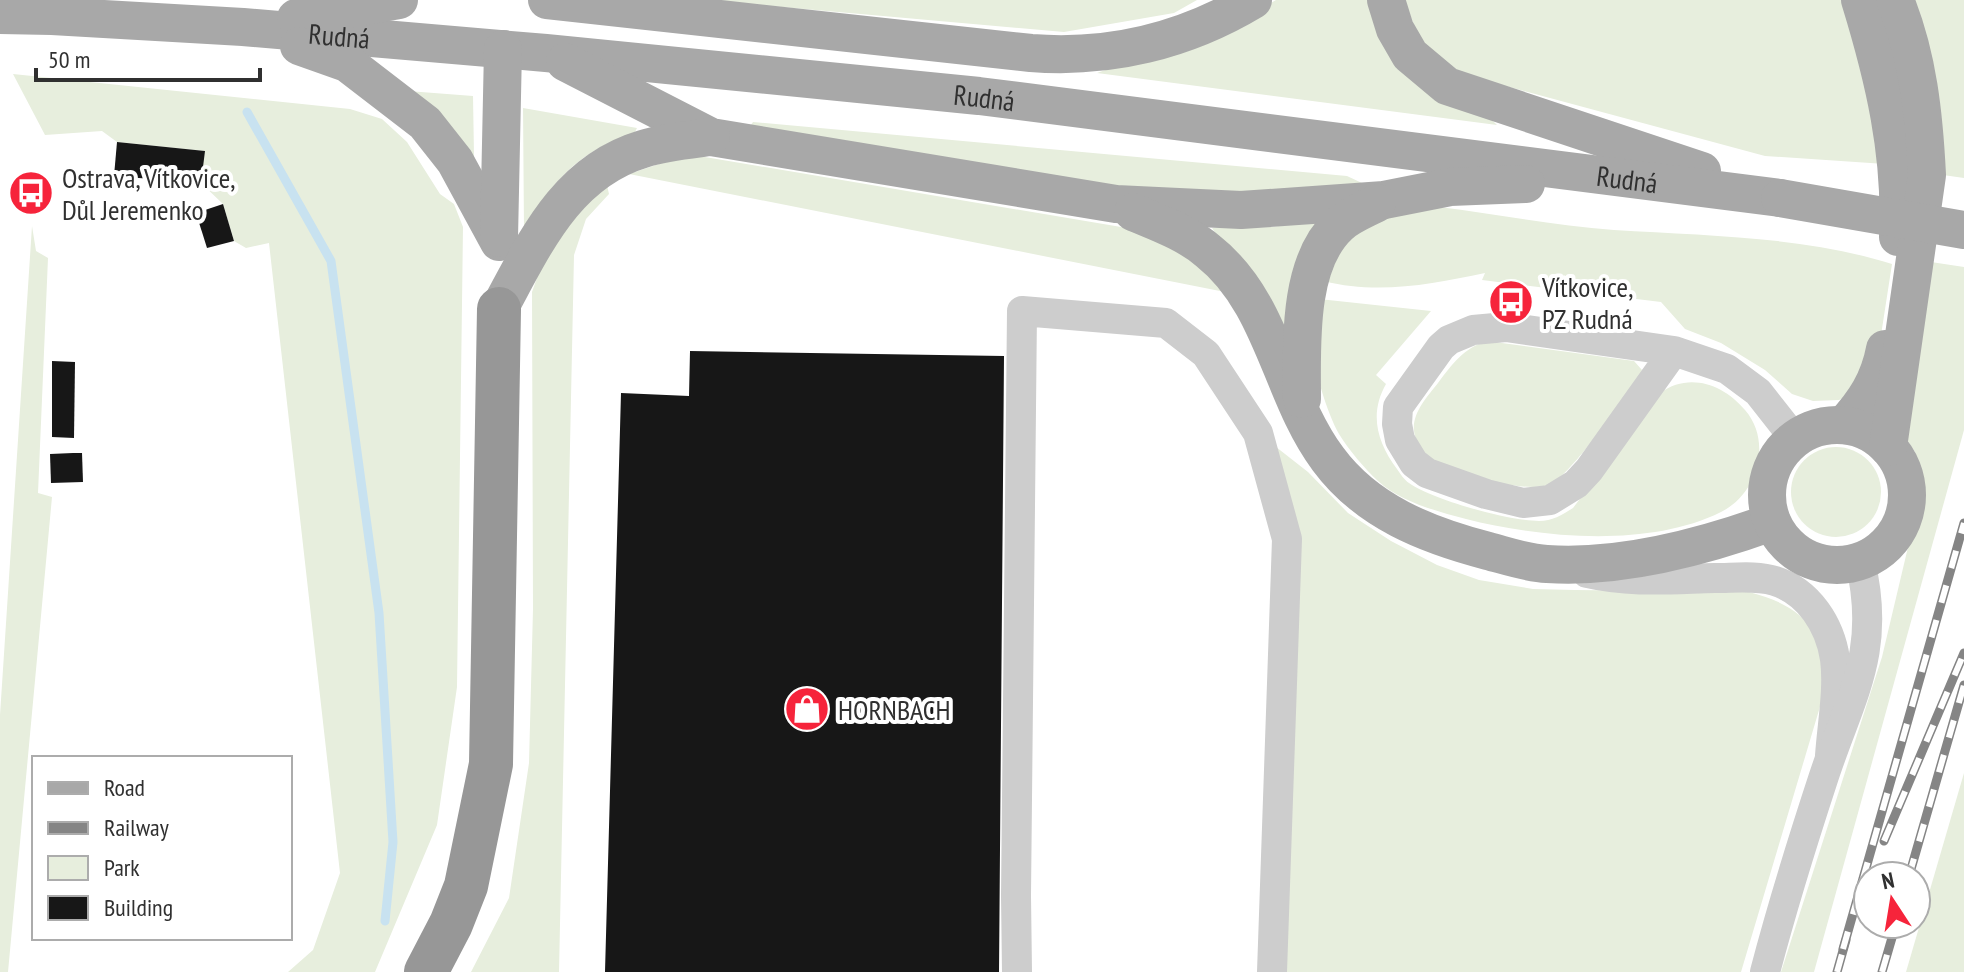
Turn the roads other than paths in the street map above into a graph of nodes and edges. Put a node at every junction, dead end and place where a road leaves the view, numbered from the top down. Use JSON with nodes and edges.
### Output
{"nodes":[{"id":1,"x":399,"y":0,"type":"edge"},
{"id":2,"x":547,"y":0,"type":"edge"},
{"id":3,"x":1253,"y":0,"type":"edge"},
{"id":4,"x":1386,"y":0,"type":"edge"},
{"id":5,"x":1860,"y":0,"type":"edge"},
{"id":6,"x":1895,"y":0,"type":"edge"},
{"id":7,"x":0,"y":15,"type":"edge"},
{"id":8,"x":243,"y":27,"type":"junction"},
{"id":9,"x":503,"y":49,"type":"junction"},
{"id":10,"x":546,"y":53,"type":"junction"},
{"id":11,"x":711,"y":137,"type":"junction"},
{"id":12,"x":1649,"y":181,"type":"junction"},
{"id":13,"x":1780,"y":198,"type":"junction"},
{"id":14,"x":1384,"y":200,"type":"junction"},
{"id":15,"x":1116,"y":204,"type":"junction"},
{"id":16,"x":1964,"y":230,"type":"edge"},
{"id":17,"x":499,"y":242,"type":"junction"},
{"id":18,"x":499,"y":309,"type":"junction"},
{"id":19,"x":1674,"y":351,"type":"junction"},
{"id":20,"x":1302,"y":414,"type":"junction"},
{"id":21,"x":1844,"y":425,"type":"junction"},
{"id":22,"x":1795,"y":439,"type":"junction"},
{"id":23,"x":1888,"y":447,"type":"junction"},
{"id":24,"x":1772,"y":522,"type":"junction"},
{"id":25,"x":1860,"y":561,"type":"junction"},
{"id":26,"x":1544,"y":564,"type":"junction"},
{"id":27,"x":1830,"y":756,"type":"junction"},
{"id":28,"x":426,"y":972,"type":"edge"},
{"id":29,"x":1017,"y":972,"type":"edge"},
{"id":30,"x":1272,"y":972,"type":"edge"},
{"id":31,"x":1765,"y":972,"type":"edge"}],
"edges":[{"from":1,"to":8,"type":"main road"},
{"from":2,"to":3,"type":"main road"},
{"from":4,"to":13,"type":"main road"},
{"from":5,"to":21,"type":"main road"},
{"from":6,"to":23,"type":"main road"},
{"from":7,"to":8,"type":"main road","name":"Rudná"},
{"from":8,"to":9,"type":"main road","name":"Rudná"},
{"from":8,"to":17,"type":"main road"},
{"from":9,"to":10,"type":"main road","name":"Rudná"},
{"from":9,"to":17,"type":"main road"},
{"from":10,"to":11,"type":"main road"},
{"from":10,"to":12,"type":"main road","name":"Rudná"},
{"from":11,"to":15,"type":"main road"},
{"from":11,"to":18,"type":"main road"},
{"from":12,"to":13,"type":"main road","name":"Rudná"},
{"from":12,"to":14,"type":"main road"},
{"from":13,"to":16,"type":"main road","name":"Rudná","bridge":true},
{"from":14,"to":15,"type":"main road"},
{"from":14,"to":20,"type":"main road"},
{"from":15,"to":20,"type":"main road"},
{"from":17,"to":18,"type":"main road"},
{"from":18,"to":28,"type":"highway"},
{"from":19,"to":19,"type":"street"},
{"from":19,"to":22,"type":"street"},
{"from":20,"to":26,"type":"main road"},
{"from":21,"to":22,"type":"main road"},
{"from":21,"to":23,"type":"main road"},
{"from":22,"to":24,"type":"main road"},
{"from":23,"to":25,"type":"main road"},
{"from":24,"to":25,"type":"main road"},
{"from":24,"to":26,"type":"main road"},
{"from":25,"to":27,"type":"street"},
{"from":26,"to":27,"type":"street"},
{"from":27,"to":31,"type":"street"},
{"from":29,"to":30,"type":"street"}]}
